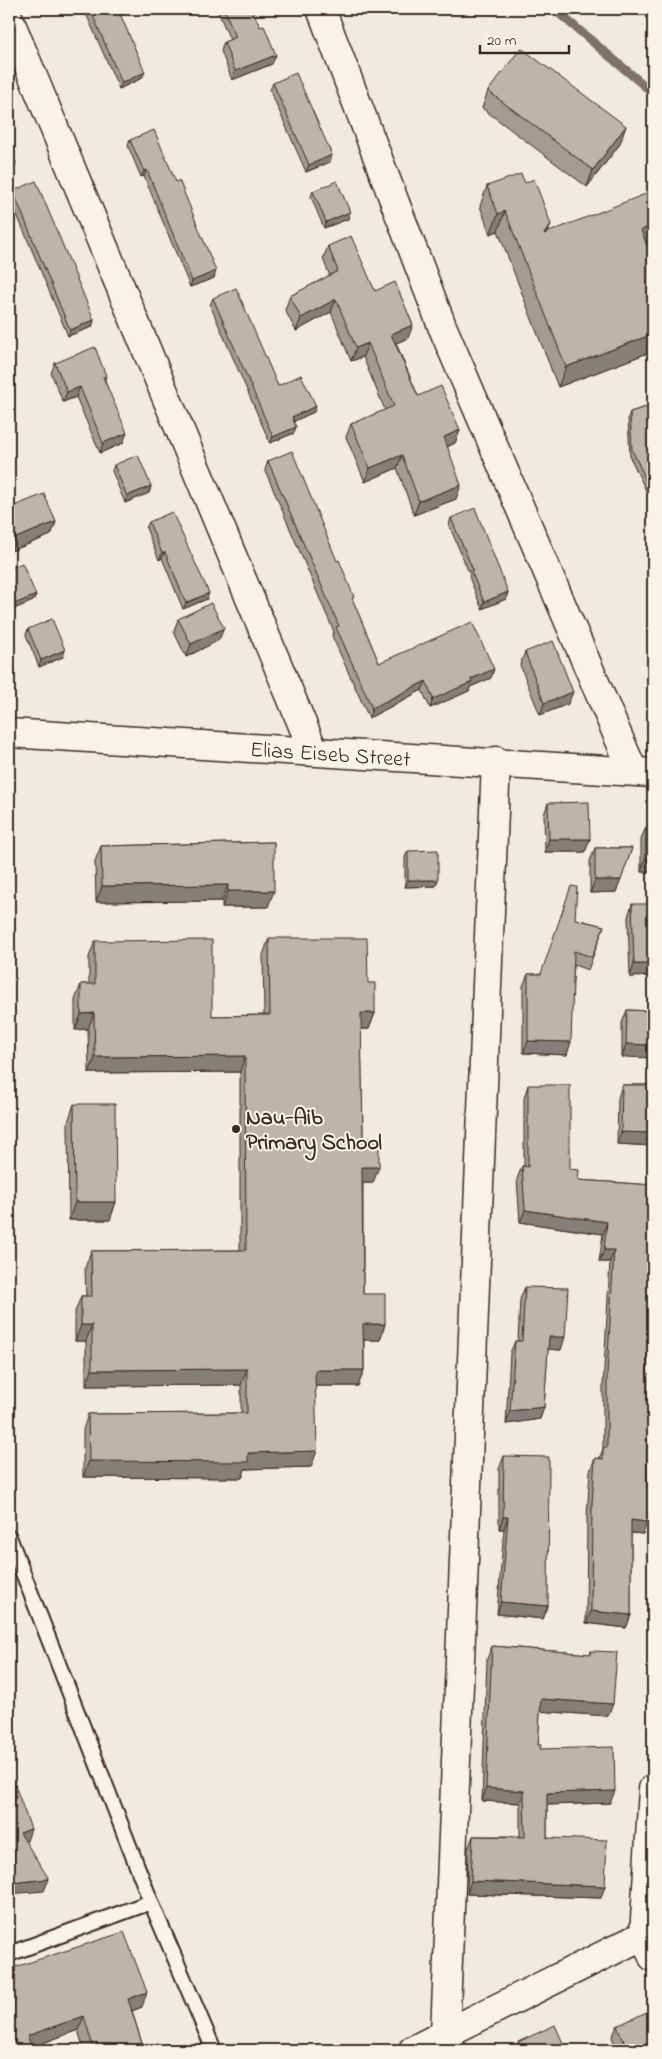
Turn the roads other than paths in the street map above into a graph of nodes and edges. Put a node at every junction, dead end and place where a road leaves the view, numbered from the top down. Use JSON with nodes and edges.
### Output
{"nodes":[{"id":1,"x":321,"y":9,"type":"edge"},
{"id":2,"x":9,"y":19,"type":"edge"},
{"id":3,"x":9,"y":732,"type":"edge"},
{"id":4,"x":313,"y":750,"type":"junction"},
{"id":5,"x":496,"y":761,"type":"junction"},
{"id":6,"x":643,"y":772,"type":"edge"},
{"id":7,"x":9,"y":1537,"type":"edge"},
{"id":8,"x":653,"y":1789,"type":"edge"},
{"id":9,"x":151,"y":1902,"type":"junction"},
{"id":10,"x":649,"y":1946,"type":"edge"},
{"id":11,"x":9,"y":1954,"type":"edge"},
{"id":12,"x":449,"y":2043,"type":"edge"},
{"id":13,"x":214,"y":2050,"type":"edge"},
{"id":14,"x":413,"y":2050,"type":"edge"}],
"edges":[{"from":1,"to":6,"type":"street"},
{"from":2,"to":4,"type":"street"},
{"from":3,"to":4,"type":"street","name":"Elias Eiseb Street"},
{"from":4,"to":5,"type":"street","name":"Elias Eiseb Street"},
{"from":5,"to":6,"type":"street","name":"Elias Eiseb Street"},
{"from":5,"to":12,"type":"street"},
{"from":7,"to":9,"type":"lane"},
{"from":8,"to":10,"type":"street"},
{"from":9,"to":11,"type":"lane"},
{"from":9,"to":13,"type":"lane"},
{"from":10,"to":12,"type":"street"},
{"from":12,"to":14,"type":"street"}]}
